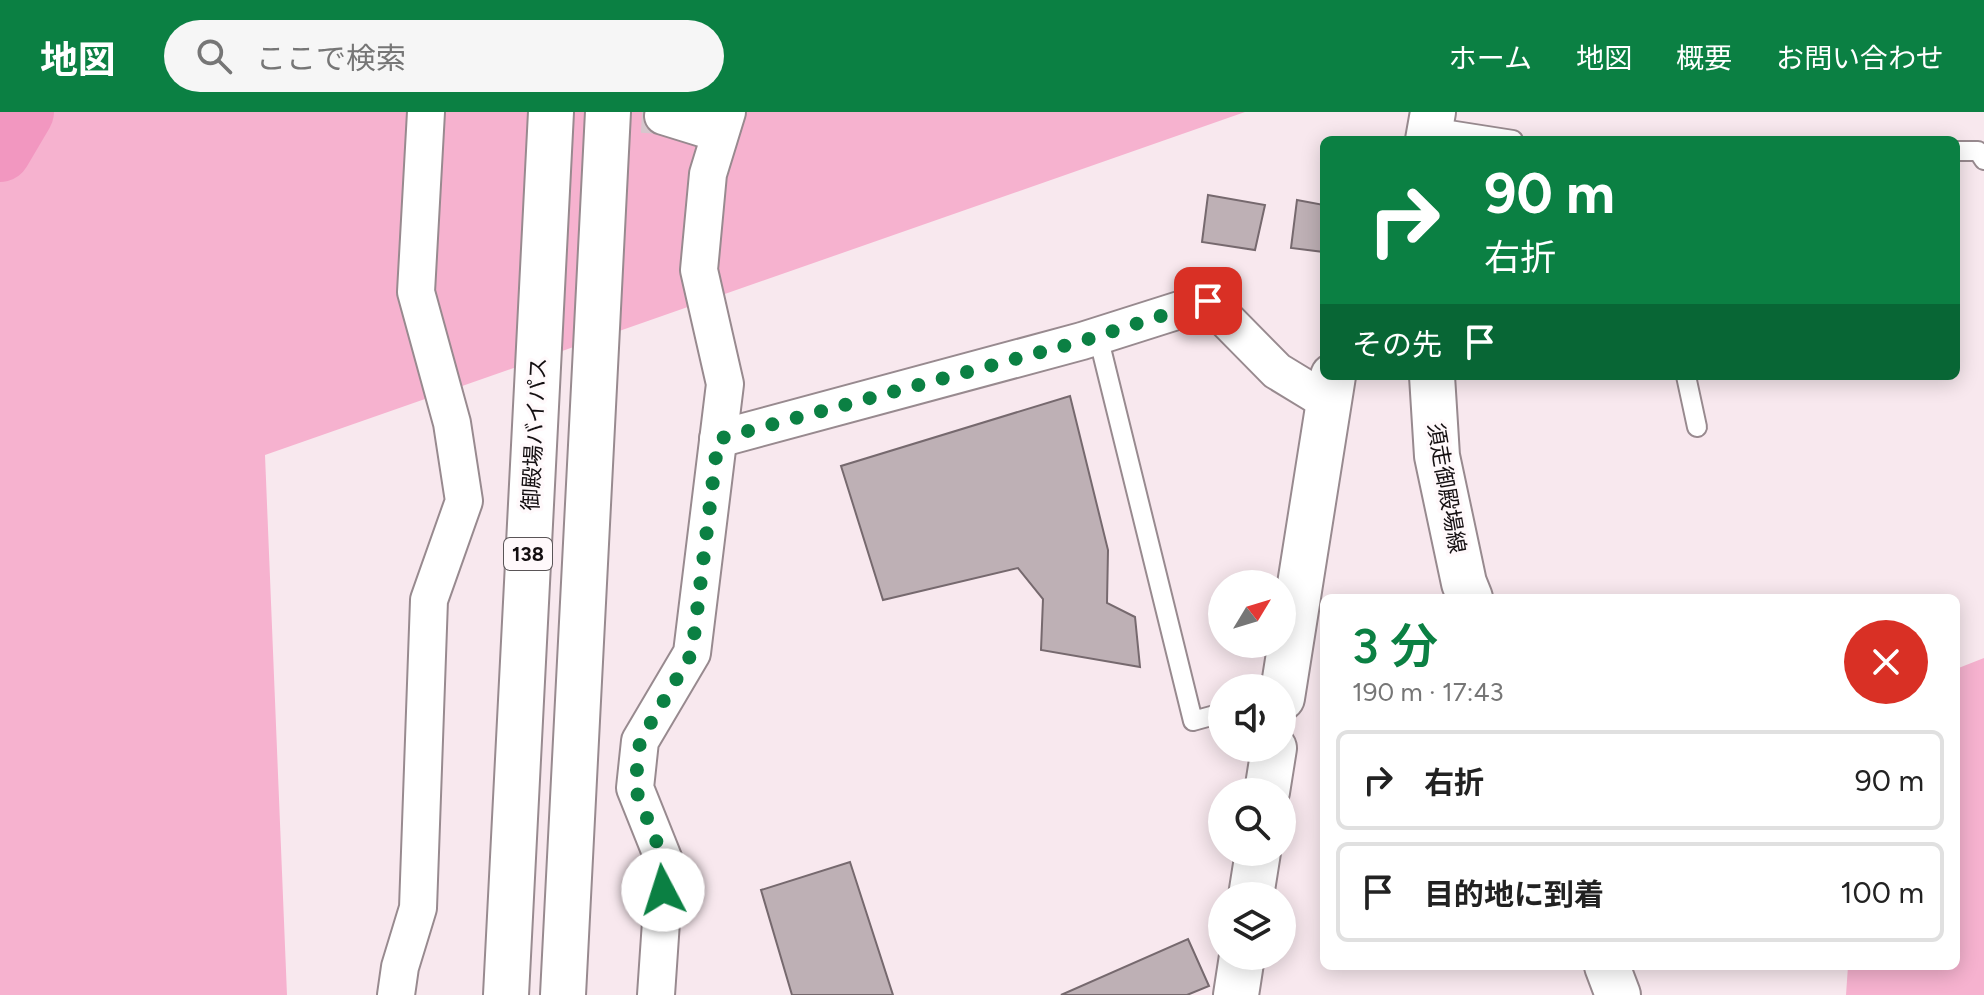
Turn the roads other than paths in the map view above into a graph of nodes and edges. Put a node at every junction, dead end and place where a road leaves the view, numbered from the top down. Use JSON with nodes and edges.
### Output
{"nodes":[{"id":1,"x":426,"y":112,"type":"edge"},
{"id":2,"x":551,"y":112,"type":"edge"},
{"id":3,"x":608,"y":112,"type":"edge"},
{"id":4,"x":663,"y":116,"type":"dead end"},
{"id":5,"x":722,"y":123,"type":"edge"},
{"id":6,"x":1431,"y":126,"type":"edge"},
{"id":7,"x":1490,"y":136,"type":"edge"},
{"id":8,"x":1960,"y":151,"type":"edge"},
{"id":9,"x":1984,"y":160,"type":"edge"},
{"id":10,"x":1098,"y":336,"type":"junction"},
{"id":11,"x":1436,"y":380,"type":"edge"},
{"id":12,"x":1687,"y":380,"type":"edge"},
{"id":13,"x":1330,"y":389,"type":"edge"},
{"id":14,"x":1697,"y":427,"type":"dead end"},
{"id":15,"x":718,"y":439,"type":"junction"},
{"id":16,"x":1468,"y":594,"type":"edge"},
{"id":17,"x":1285,"y":674,"type":"edge"},
{"id":18,"x":1208,"y":717,"type":"edge"},
{"id":19,"x":1240,"y":970,"type":"edge"},
{"id":20,"x":1609,"y":970,"type":"edge"},
{"id":21,"x":396,"y":995,"type":"edge"},
{"id":22,"x":506,"y":995,"type":"edge"},
{"id":23,"x":563,"y":995,"type":"edge"},
{"id":24,"x":656,"y":995,"type":"edge"},
{"id":25,"x":1236,"y":995,"type":"edge"},
{"id":26,"x":1618,"y":995,"type":"edge"}],
"edges":[{"from":1,"to":21,"type":"street"},
{"from":2,"to":22,"type":"main road","name":"御殿場バイパス","number":"138"},
{"from":3,"to":23,"type":"main road","number":"138"},
{"from":4,"to":5,"type":"street"},
{"from":5,"to":15,"type":"street"},
{"from":6,"to":7,"type":"lane"},
{"from":8,"to":9,"type":"lane"},
{"from":10,"to":13,"type":"street"},
{"from":10,"to":15,"type":"street"},
{"from":10,"to":18,"type":"lane"},
{"from":11,"to":16,"type":"main road","name":"須走御殿場線"},
{"from":12,"to":14,"type":"lane"},
{"from":13,"to":17,"type":"main road"},
{"from":15,"to":24,"type":"street"},
{"from":19,"to":25,"type":"main road"},
{"from":20,"to":26,"type":"main road"}]}
